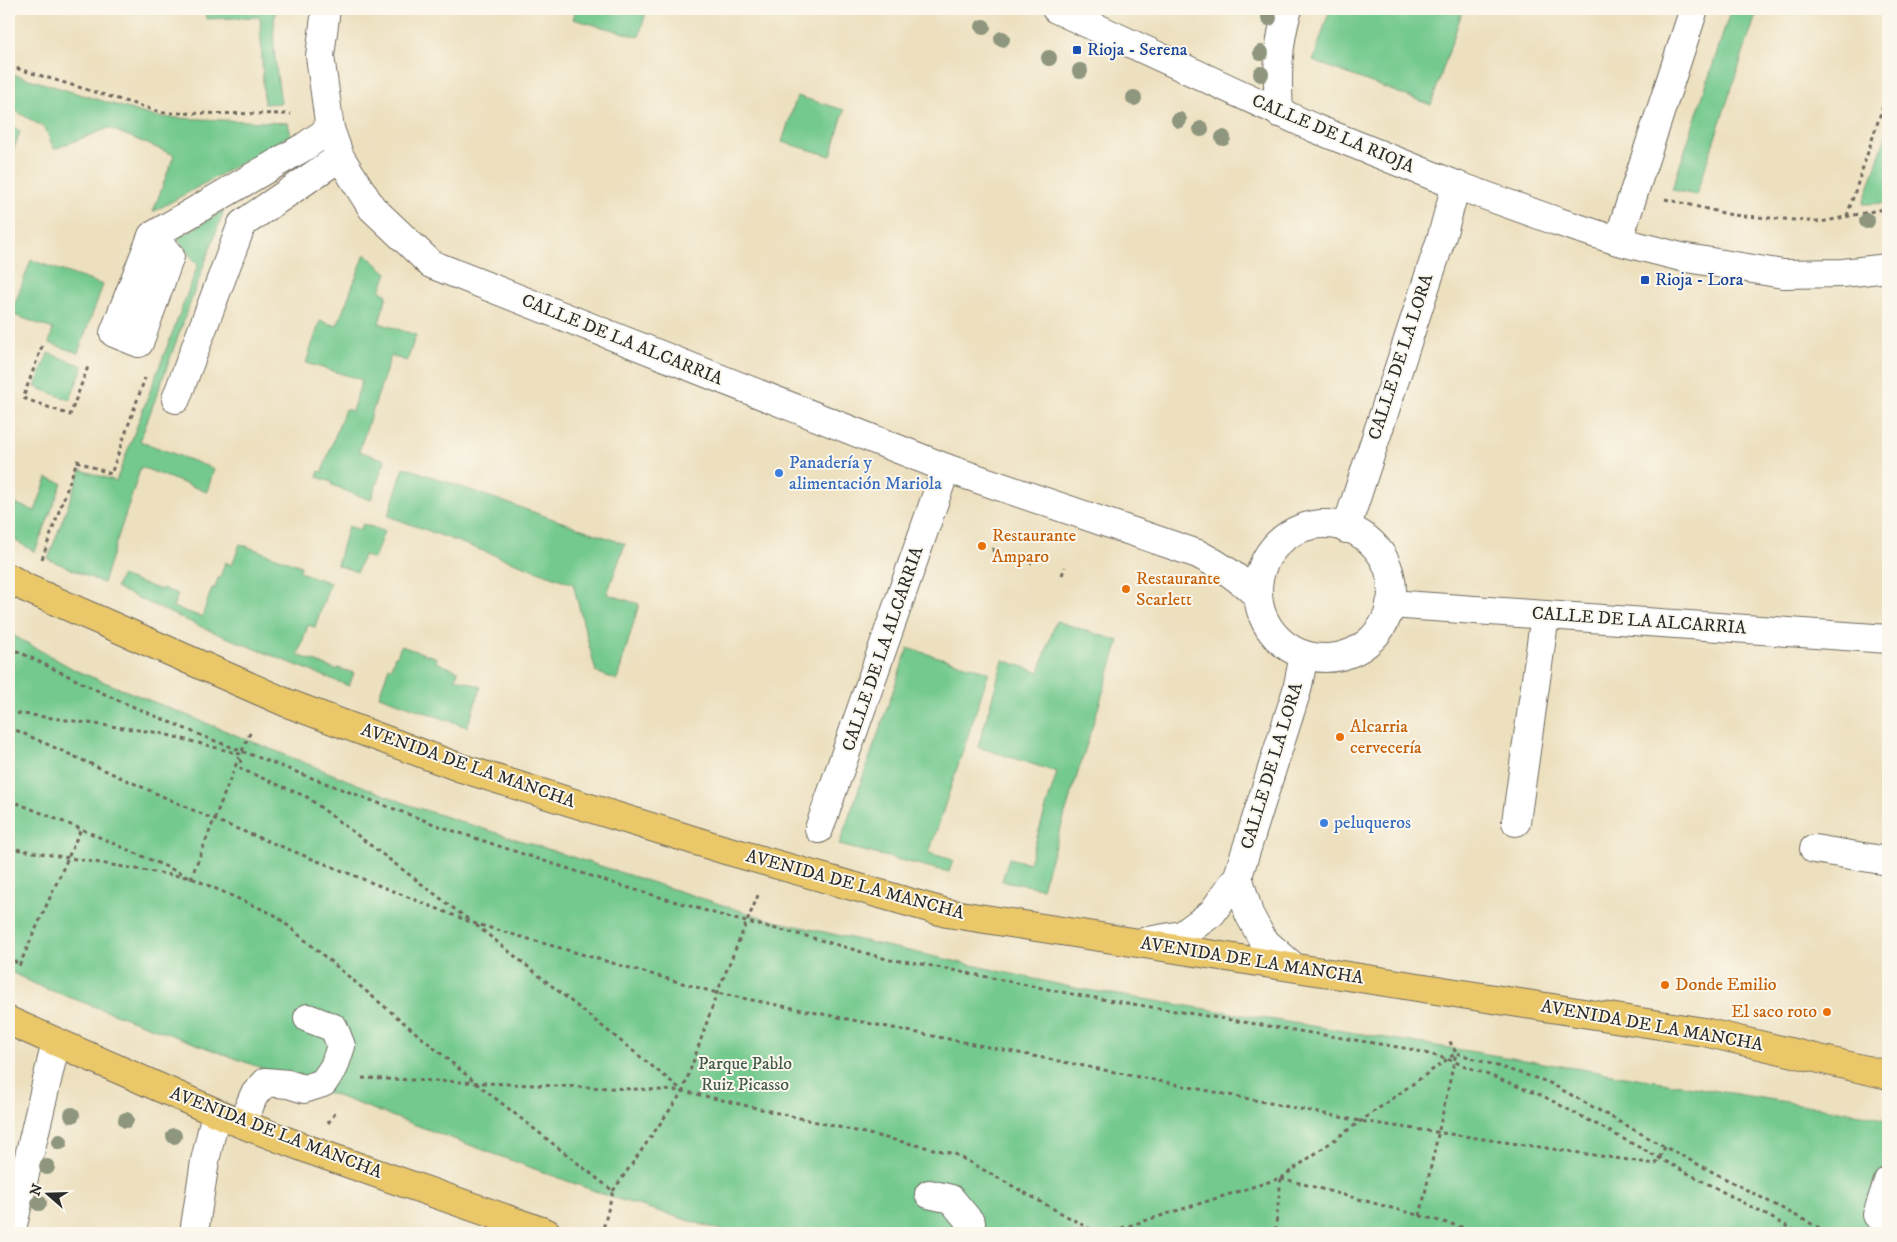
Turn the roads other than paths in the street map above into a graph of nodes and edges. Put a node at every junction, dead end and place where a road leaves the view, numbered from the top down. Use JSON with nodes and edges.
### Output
{"nodes":[{"id":1,"x":326,"y":9,"type":"edge"},
{"id":2,"x":1056,"y":9,"type":"edge"},
{"id":3,"x":1288,"y":9,"type":"edge"},
{"id":4,"x":1694,"y":9,"type":"edge"},
{"id":5,"x":1279,"y":113,"type":"junction"},
{"id":6,"x":330,"y":129,"type":"junction"},
{"id":7,"x":340,"y":157,"type":"junction"},
{"id":8,"x":1456,"y":186,"type":"junction"},
{"id":9,"x":152,"y":236,"type":"dead end"},
{"id":10,"x":1618,"y":241,"type":"junction"},
{"id":11,"x":1888,"y":268,"type":"edge"},
{"id":12,"x":176,"y":400,"type":"dead end"},
{"id":13,"x":946,"y":468,"type":"junction"},
{"id":14,"x":1346,"y":528,"type":"junction"},
{"id":15,"x":9,"y":578,"type":"edge"},
{"id":16,"x":1258,"y":596,"type":"junction"},
{"id":17,"x":1390,"y":604,"type":"junction"},
{"id":18,"x":1545,"y":615,"type":"junction"},
{"id":19,"x":1888,"y":639,"type":"edge"},
{"id":20,"x":1304,"y":655,"type":"junction"},
{"id":21,"x":1516,"y":822,"type":"dead end"},
{"id":22,"x":819,"y":829,"type":"dead end"},
{"id":23,"x":1814,"y":849,"type":"dead end"},
{"id":24,"x":1888,"y":861,"type":"edge"},
{"id":25,"x":1238,"y":876,"type":"junction"},
{"id":26,"x":1138,"y":943,"type":"junction"},
{"id":27,"x":1294,"y":967,"type":"junction"},
{"id":28,"x":308,"y":1018,"type":"dead end"},
{"id":29,"x":9,"y":1021,"type":"edge"},
{"id":30,"x":56,"y":1042,"type":"junction"},
{"id":31,"x":1888,"y":1075,"type":"edge"},
{"id":32,"x":216,"y":1113,"type":"junction"},
{"id":33,"x":242,"y":1124,"type":"junction"},
{"id":34,"x":1888,"y":1180,"type":"edge"},
{"id":35,"x":929,"y":1194,"type":"dead end"},
{"id":36,"x":1877,"y":1215,"type":"dead end"},
{"id":37,"x":11,"y":1233,"type":"edge"},
{"id":38,"x":194,"y":1233,"type":"edge"},
{"id":39,"x":547,"y":1233,"type":"edge"},
{"id":40,"x":970,"y":1233,"type":"edge"}],
"edges":[{"from":1,"to":6,"type":"street","name":"CALLE DE LA ALCARRIA"},
{"from":2,"to":5,"type":"street","name":"CALLE DE LA RIOJA"},
{"from":3,"to":5,"type":"street"},
{"from":4,"to":10,"type":"street"},
{"from":5,"to":8,"type":"street","name":"CALLE DE LA RIOJA"},
{"from":6,"to":7,"type":"street","name":"CALLE DE LA ALCARRIA"},
{"from":6,"to":9,"type":"street"},
{"from":7,"to":12,"type":"street"},
{"from":7,"to":13,"type":"street","name":"CALLE DE LA ALCARRIA"},
{"from":8,"to":10,"type":"street","name":"CALLE DE LA RIOJA"},
{"from":8,"to":14,"type":"street","name":"CALLE DE LA LORA"},
{"from":10,"to":11,"type":"street","name":"CALLE DE LA RIOJA"},
{"from":13,"to":16,"type":"street","name":"CALLE DE LA ALCARRIA"},
{"from":13,"to":22,"type":"street","name":"CALLE DE LA ALCARRIA"},
{"from":14,"to":16,"type":"street"},
{"from":14,"to":17,"type":"street"},
{"from":15,"to":26,"type":"main road","name":"AVENIDA DE LA MANCHA"},
{"from":16,"to":20,"type":"street"},
{"from":17,"to":18,"type":"street","name":"CALLE DE LA ALCARRIA"},
{"from":17,"to":20,"type":"street"},
{"from":18,"to":19,"type":"street","name":"CALLE DE LA ALCARRIA"},
{"from":18,"to":21,"type":"street"},
{"from":20,"to":25,"type":"street","name":"CALLE DE LA LORA"},
{"from":23,"to":24,"type":"street"},
{"from":25,"to":26,"type":"street","name":"CALLE DE LA LORA"},
{"from":25,"to":27,"type":"street"},
{"from":26,"to":27,"type":"main road","name":"AVENIDA DE LA MANCHA"},
{"from":27,"to":31,"type":"main road","name":"AVENIDA DE LA MANCHA"},
{"from":28,"to":33,"type":"street"},
{"from":29,"to":30,"type":"main road","name":"AVENIDA DE LA MANCHA"},
{"from":30,"to":32,"type":"main road","name":"AVENIDA DE LA MANCHA"},
{"from":30,"to":37,"type":"street"},
{"from":32,"to":33,"type":"main road","name":"AVENIDA DE LA MANCHA"},
{"from":32,"to":38,"type":"street"},
{"from":33,"to":39,"type":"main road","name":"AVENIDA DE LA MANCHA"},
{"from":34,"to":36,"type":"street"},
{"from":35,"to":40,"type":"street"}]}
